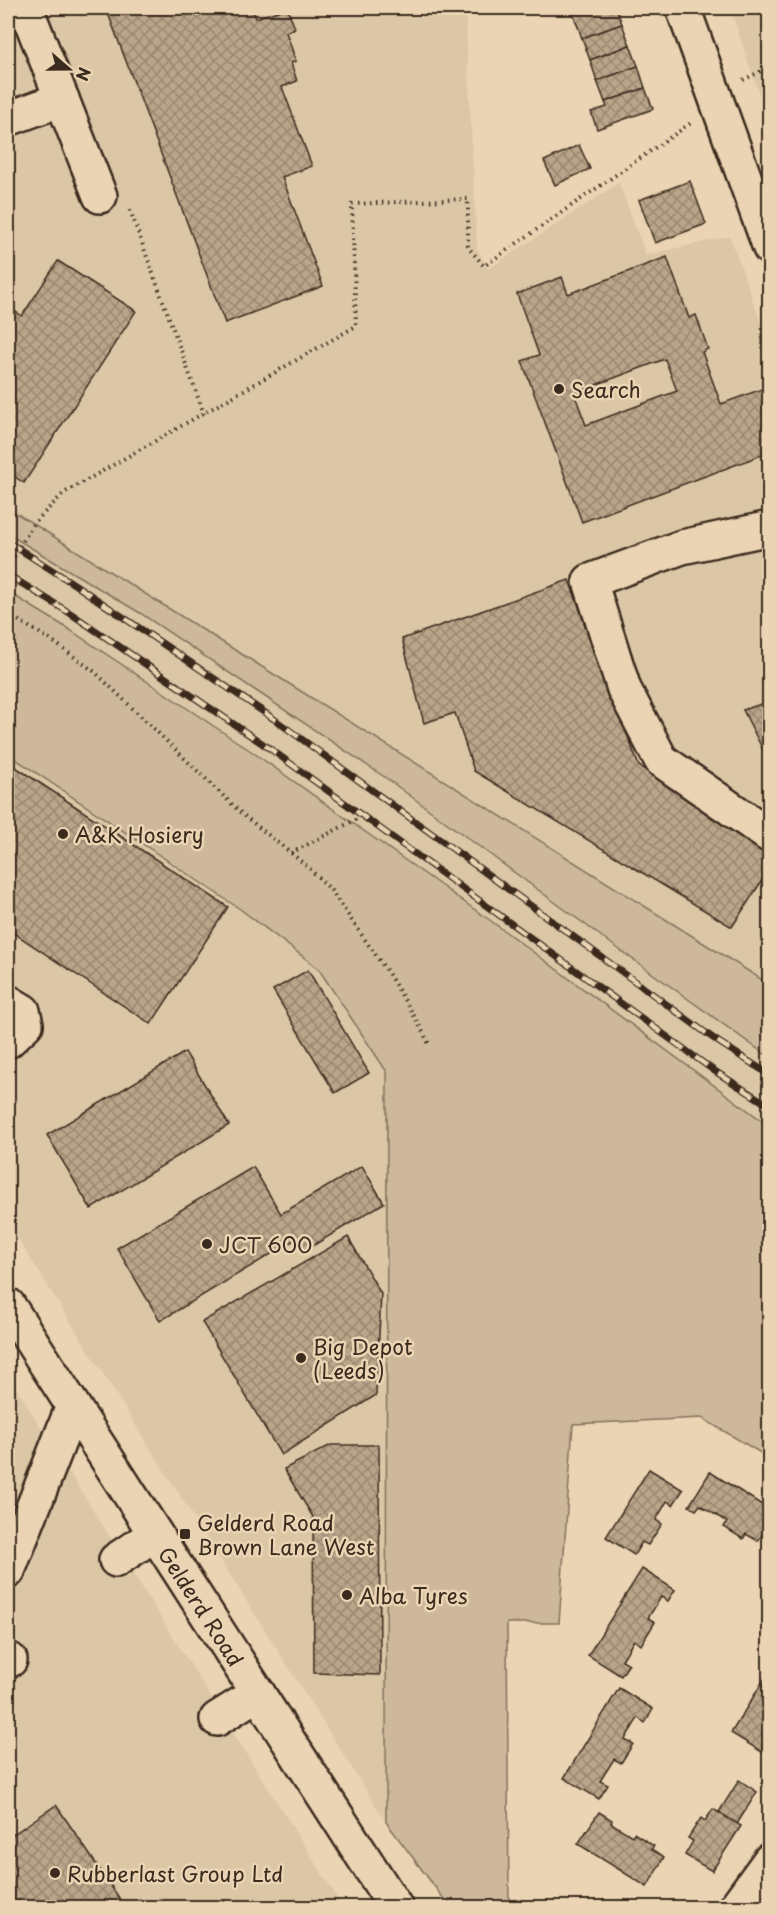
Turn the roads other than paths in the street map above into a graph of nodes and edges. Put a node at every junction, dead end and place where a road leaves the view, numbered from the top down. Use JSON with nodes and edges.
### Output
{"nodes":[{"id":1,"x":26,"y":8,"type":"edge"},
{"id":2,"x":683,"y":8,"type":"edge"},
{"id":3,"x":62,"y":99,"type":"junction"},
{"id":4,"x":8,"y":119,"type":"edge"},
{"id":5,"x":100,"y":196,"type":"road end"},
{"id":6,"x":770,"y":248,"type":"edge"},
{"id":7,"x":770,"y":528,"type":"edge"},
{"id":8,"x":770,"y":836,"type":"edge"},
{"id":9,"x":8,"y":1002,"type":"edge"},
{"id":10,"x":8,"y":1041,"type":"edge"},
{"id":11,"x":8,"y":1305,"type":"edge"},
{"id":12,"x":73,"y":1406,"type":"junction"},
{"id":13,"x":155,"y":1534,"type":"junction"},
{"id":14,"x":116,"y":1560,"type":"dead end"},
{"id":15,"x":8,"y":1571,"type":"edge"},
{"id":16,"x":258,"y":1693,"type":"junction"},
{"id":17,"x":218,"y":1719,"type":"dead end"},
{"id":18,"x":770,"y":1860,"type":"edge"},
{"id":19,"x":396,"y":1908,"type":"edge"},
{"id":20,"x":735,"y":1908,"type":"edge"}],
"edges":[{"from":1,"to":3,"type":"main road"},
{"from":2,"to":6,"type":"main road"},
{"from":3,"to":4,"type":"main road"},
{"from":3,"to":5,"type":"main road"},
{"from":7,"to":8,"type":"main road"},
{"from":9,"to":10,"type":"main road"},
{"from":11,"to":12,"type":"main road","name":"Gelderd Road"},
{"from":12,"to":13,"type":"main road","name":"Gelderd Road"},
{"from":12,"to":15,"type":"main road"},
{"from":13,"to":14,"type":"main road"},
{"from":13,"to":16,"type":"main road","name":"Gelderd Road"},
{"from":16,"to":17,"type":"main road"},
{"from":16,"to":19,"type":"main road","name":"Gelderd Road"},
{"from":18,"to":20,"type":"main road"}]}
